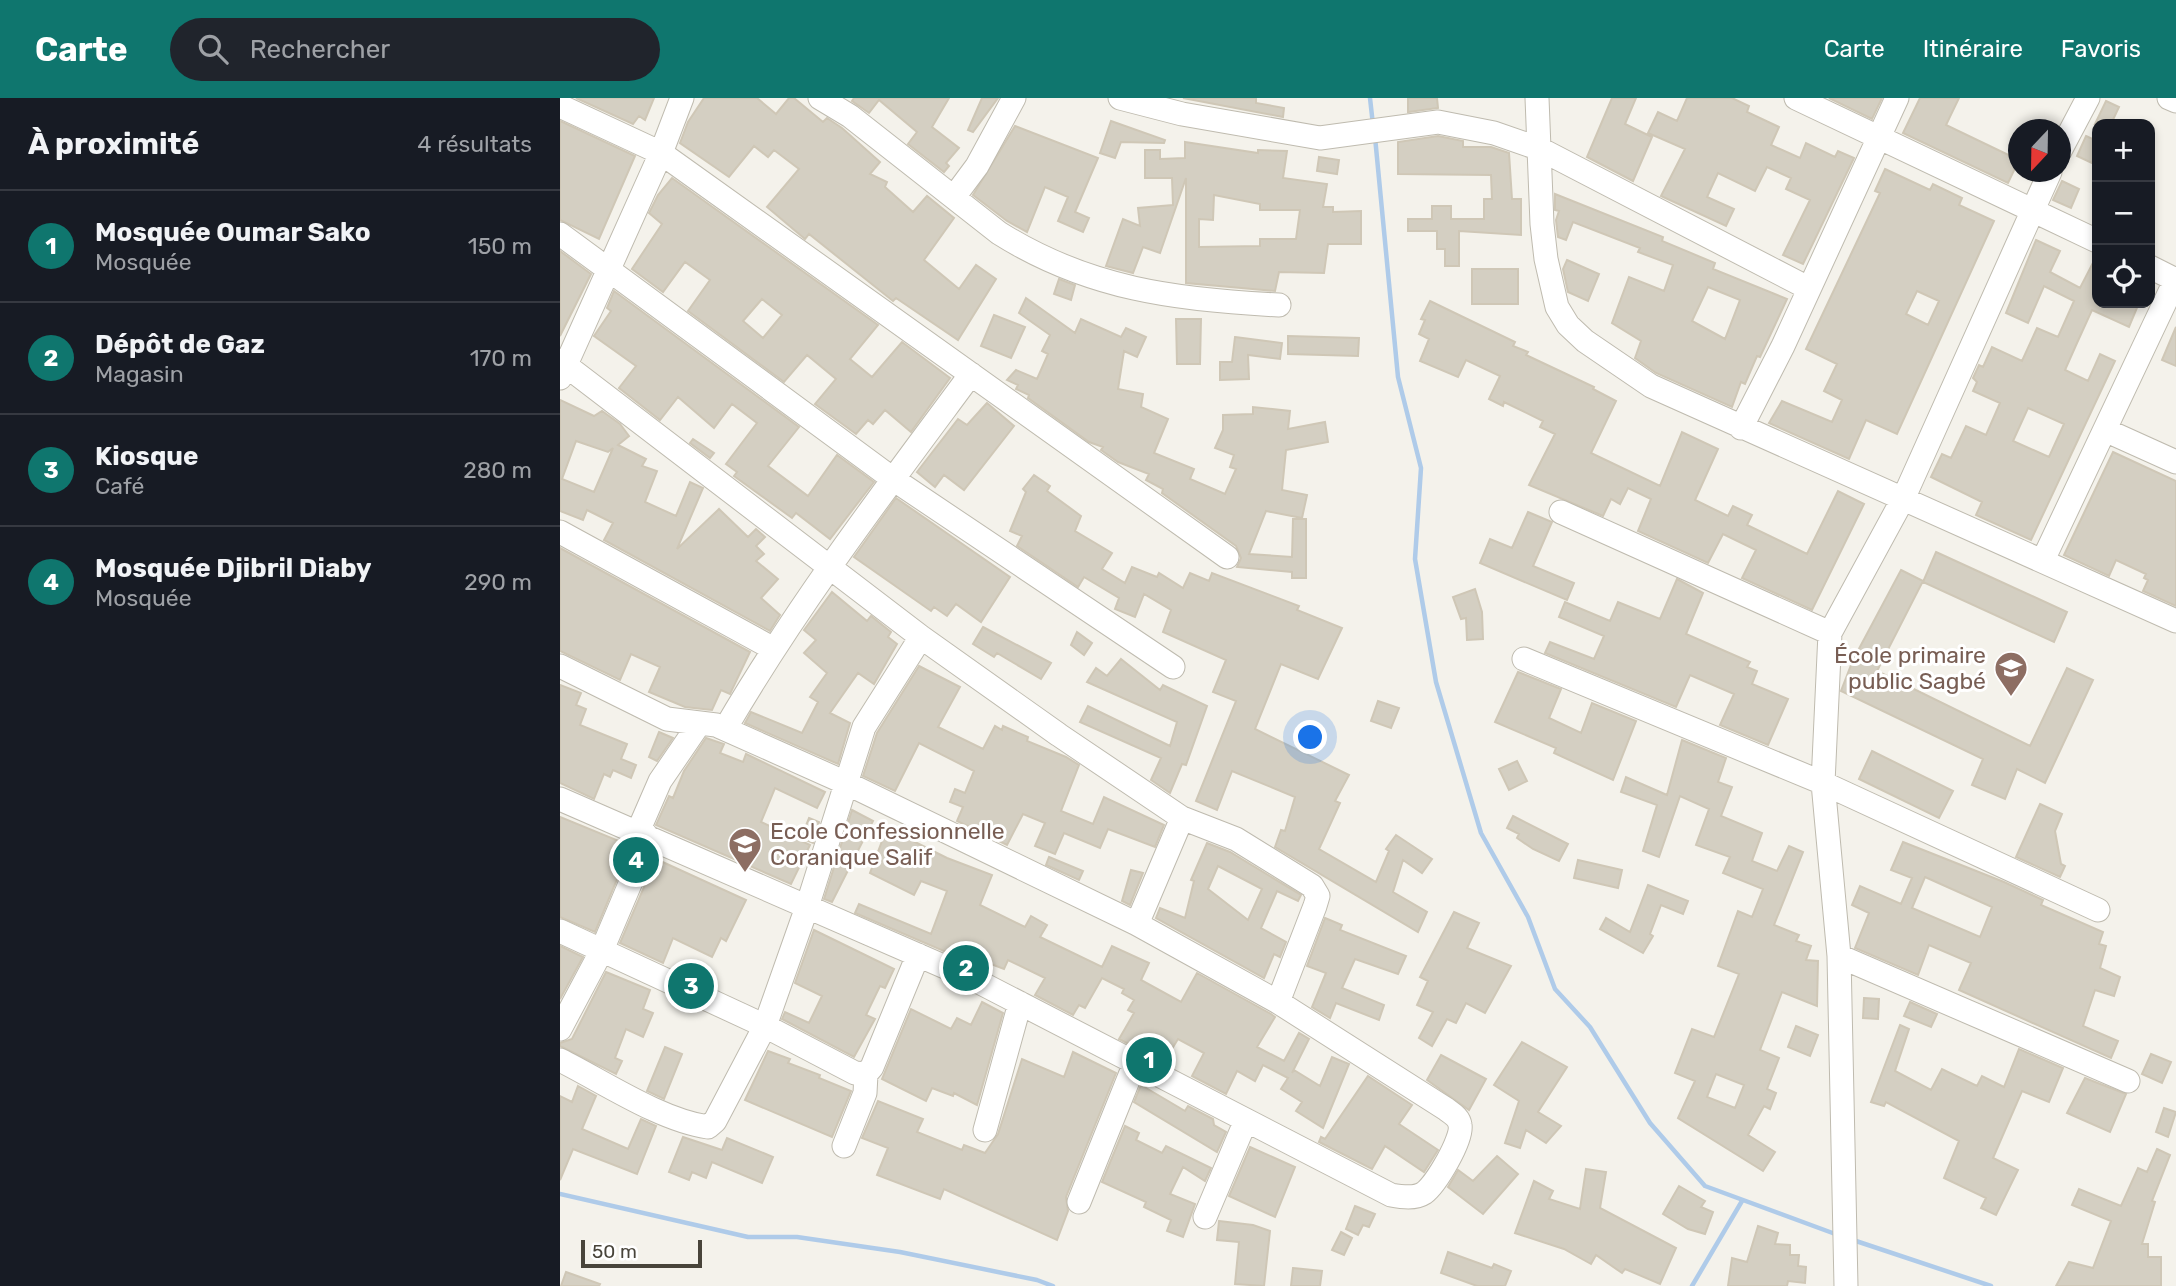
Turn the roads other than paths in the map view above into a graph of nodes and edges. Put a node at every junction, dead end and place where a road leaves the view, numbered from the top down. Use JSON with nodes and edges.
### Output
{"nodes":[{"id":1,"x":682,"y":98,"type":"edge"},
{"id":2,"x":820,"y":98,"type":"edge"},
{"id":3,"x":1014,"y":98,"type":"edge"},
{"id":4,"x":1120,"y":98,"type":"edge"},
{"id":5,"x":1537,"y":98,"type":"edge"},
{"id":6,"x":1796,"y":98,"type":"edge"},
{"id":7,"x":1897,"y":98,"type":"edge"},
{"id":8,"x":2088,"y":98,"type":"edge"},
{"id":9,"x":2169,"y":98,"type":"edge"},
{"id":10,"x":2176,"y":101,"type":"edge"},
{"id":11,"x":560,"y":106,"type":"edge"},
{"id":12,"x":2071,"y":130,"type":"edge"},
{"id":13,"x":1879,"y":136,"type":"junction"},
{"id":14,"x":1540,"y":149,"type":"junction"},
{"id":15,"x":661,"y":153,"type":"junction"},
{"id":16,"x":2045,"y":182,"type":"edge"},
{"id":17,"x":954,"y":197,"type":"junction"},
{"id":18,"x":2031,"y":209,"type":"junction"},
{"id":19,"x":560,"y":234,"type":"edge"},
{"id":20,"x":2092,"y":240,"type":"edge"},
{"id":21,"x":610,"y":268,"type":"junction"},
{"id":22,"x":2155,"y":269,"type":"edge"},
{"id":23,"x":2176,"y":279,"type":"edge"},
{"id":24,"x":1808,"y":288,"type":"junction"},
{"id":25,"x":1279,"y":305,"type":"dead end"},
{"id":26,"x":562,"y":368,"type":"edge"},
{"id":27,"x":971,"y":373,"type":"junction"},
{"id":28,"x":1741,"y":428,"type":"junction"},
{"id":29,"x":2105,"y":430,"type":"junction"},
{"id":30,"x":2176,"y":462,"type":"edge"},
{"id":31,"x":893,"y":479,"type":"junction"},
{"id":32,"x":1905,"y":497,"type":"junction"},
{"id":33,"x":1561,"y":512,"type":"dead end"},
{"id":34,"x":560,"y":533,"type":"edge"},
{"id":35,"x":1227,"y":557,"type":"dead end"},
{"id":36,"x":2043,"y":560,"type":"junction"},
{"id":37,"x":830,"y":565,"type":"junction"},
{"id":38,"x":2176,"y":621,"type":"edge"},
{"id":39,"x":1830,"y":633,"type":"junction"},
{"id":40,"x":921,"y":637,"type":"junction"},
{"id":41,"x":772,"y":649,"type":"junction"},
{"id":42,"x":1524,"y":659,"type":"dead end"},
{"id":43,"x":560,"y":666,"type":"edge"},
{"id":44,"x":1173,"y":667,"type":"dead end"},
{"id":45,"x":699,"y":724,"type":"junction"},
{"id":46,"x":725,"y":729,"type":"junction"},
{"id":47,"x":846,"y":782,"type":"junction"},
{"id":48,"x":1823,"y":783,"type":"junction"},
{"id":49,"x":560,"y":799,"type":"edge"},
{"id":50,"x":1182,"y":818,"type":"junction"},
{"id":51,"x":649,"y":839,"type":"junction"},
{"id":52,"x":807,"y":907,"type":"junction"},
{"id":53,"x":2098,"y":910,"type":"dead end"},
{"id":54,"x":1137,"y":925,"type":"junction"},
{"id":55,"x":560,"y":931,"type":"edge"},
{"id":56,"x":602,"y":950,"type":"junction"},
{"id":57,"x":918,"y":955,"type":"junction"},
{"id":58,"x":1839,"y":956,"type":"junction"},
{"id":59,"x":1278,"y":1002,"type":"junction"},
{"id":60,"x":1020,"y":1003,"type":"junction"},
{"id":61,"x":765,"y":1026,"type":"junction"},
{"id":62,"x":560,"y":1029,"type":"edge"},
{"id":63,"x":560,"y":1060,"type":"edge"},
{"id":64,"x":1135,"y":1063,"type":"junction"},
{"id":65,"x":866,"y":1074,"type":"junction"},
{"id":66,"x":2128,"y":1081,"type":"dead end"},
{"id":67,"x":1246,"y":1120,"type":"junction"},
{"id":68,"x":985,"y":1130,"type":"dead end"},
{"id":69,"x":844,"y":1146,"type":"dead end"},
{"id":70,"x":1079,"y":1202,"type":"dead end"},
{"id":71,"x":1205,"y":1217,"type":"dead end"},
{"id":72,"x":1846,"y":1286,"type":"edge"}],
"edges":[{"from":1,"to":15,"type":"street"},
{"from":2,"to":17,"type":"street"},
{"from":3,"to":17,"type":"street"},
{"from":4,"to":14,"type":"street"},
{"from":5,"to":14,"type":"street"},
{"from":6,"to":13,"type":"street"},
{"from":7,"to":13,"type":"street"},
{"from":8,"to":12,"type":"street"},
{"from":9,"to":10,"type":"street"},
{"from":11,"to":15,"type":"street"},
{"from":13,"to":18,"type":"street"},
{"from":13,"to":24,"type":"street"},
{"from":14,"to":24,"type":"street"},
{"from":14,"to":28,"type":"street"},
{"from":15,"to":21,"type":"street"},
{"from":15,"to":27,"type":"street"},
{"from":16,"to":18,"type":"street"},
{"from":17,"to":25,"type":"street"},
{"from":18,"to":20,"type":"street"},
{"from":18,"to":32,"type":"street"},
{"from":19,"to":21,"type":"street"},
{"from":21,"to":26,"type":"street"},
{"from":21,"to":31,"type":"street"},
{"from":22,"to":23,"type":"street"},
{"from":23,"to":29,"type":"street"},
{"from":24,"to":28,"type":"street"},
{"from":26,"to":37,"type":"street"},
{"from":27,"to":31,"type":"street"},
{"from":27,"to":35,"type":"street"},
{"from":28,"to":32,"type":"street"},
{"from":29,"to":30,"type":"street"},
{"from":29,"to":36,"type":"street"},
{"from":31,"to":37,"type":"street"},
{"from":31,"to":44,"type":"street"},
{"from":32,"to":36,"type":"street"},
{"from":32,"to":39,"type":"street"},
{"from":33,"to":39,"type":"street"},
{"from":34,"to":41,"type":"street"},
{"from":36,"to":38,"type":"street"},
{"from":37,"to":40,"type":"street"},
{"from":37,"to":41,"type":"street"},
{"from":39,"to":48,"type":"street"},
{"from":40,"to":47,"type":"street"},
{"from":40,"to":50,"type":"street"},
{"from":41,"to":46,"type":"street"},
{"from":42,"to":48,"type":"street"},
{"from":43,"to":45,"type":"street"},
{"from":45,"to":46,"type":"street"},
{"from":45,"to":51,"type":"street"},
{"from":46,"to":47,"type":"street"},
{"from":47,"to":52,"type":"street"},
{"from":47,"to":54,"type":"street"},
{"from":48,"to":53,"type":"street"},
{"from":48,"to":58,"type":"street"},
{"from":49,"to":51,"type":"street"},
{"from":50,"to":54,"type":"street"},
{"from":50,"to":59,"type":"street"},
{"from":51,"to":52,"type":"street"},
{"from":51,"to":56,"type":"street"},
{"from":52,"to":57,"type":"street"},
{"from":52,"to":61,"type":"street"},
{"from":54,"to":59,"type":"street"},
{"from":55,"to":56,"type":"street"},
{"from":56,"to":61,"type":"street"},
{"from":56,"to":62,"type":"street"},
{"from":57,"to":60,"type":"street"},
{"from":57,"to":65,"type":"street"},
{"from":58,"to":66,"type":"street"},
{"from":58,"to":72,"type":"street"},
{"from":59,"to":67,"type":"street"},
{"from":60,"to":64,"type":"street"},
{"from":60,"to":68,"type":"street"},
{"from":61,"to":63,"type":"street"},
{"from":61,"to":65,"type":"street"},
{"from":64,"to":67,"type":"street"},
{"from":64,"to":70,"type":"street"},
{"from":65,"to":69,"type":"street"},
{"from":67,"to":71,"type":"street"}]}
